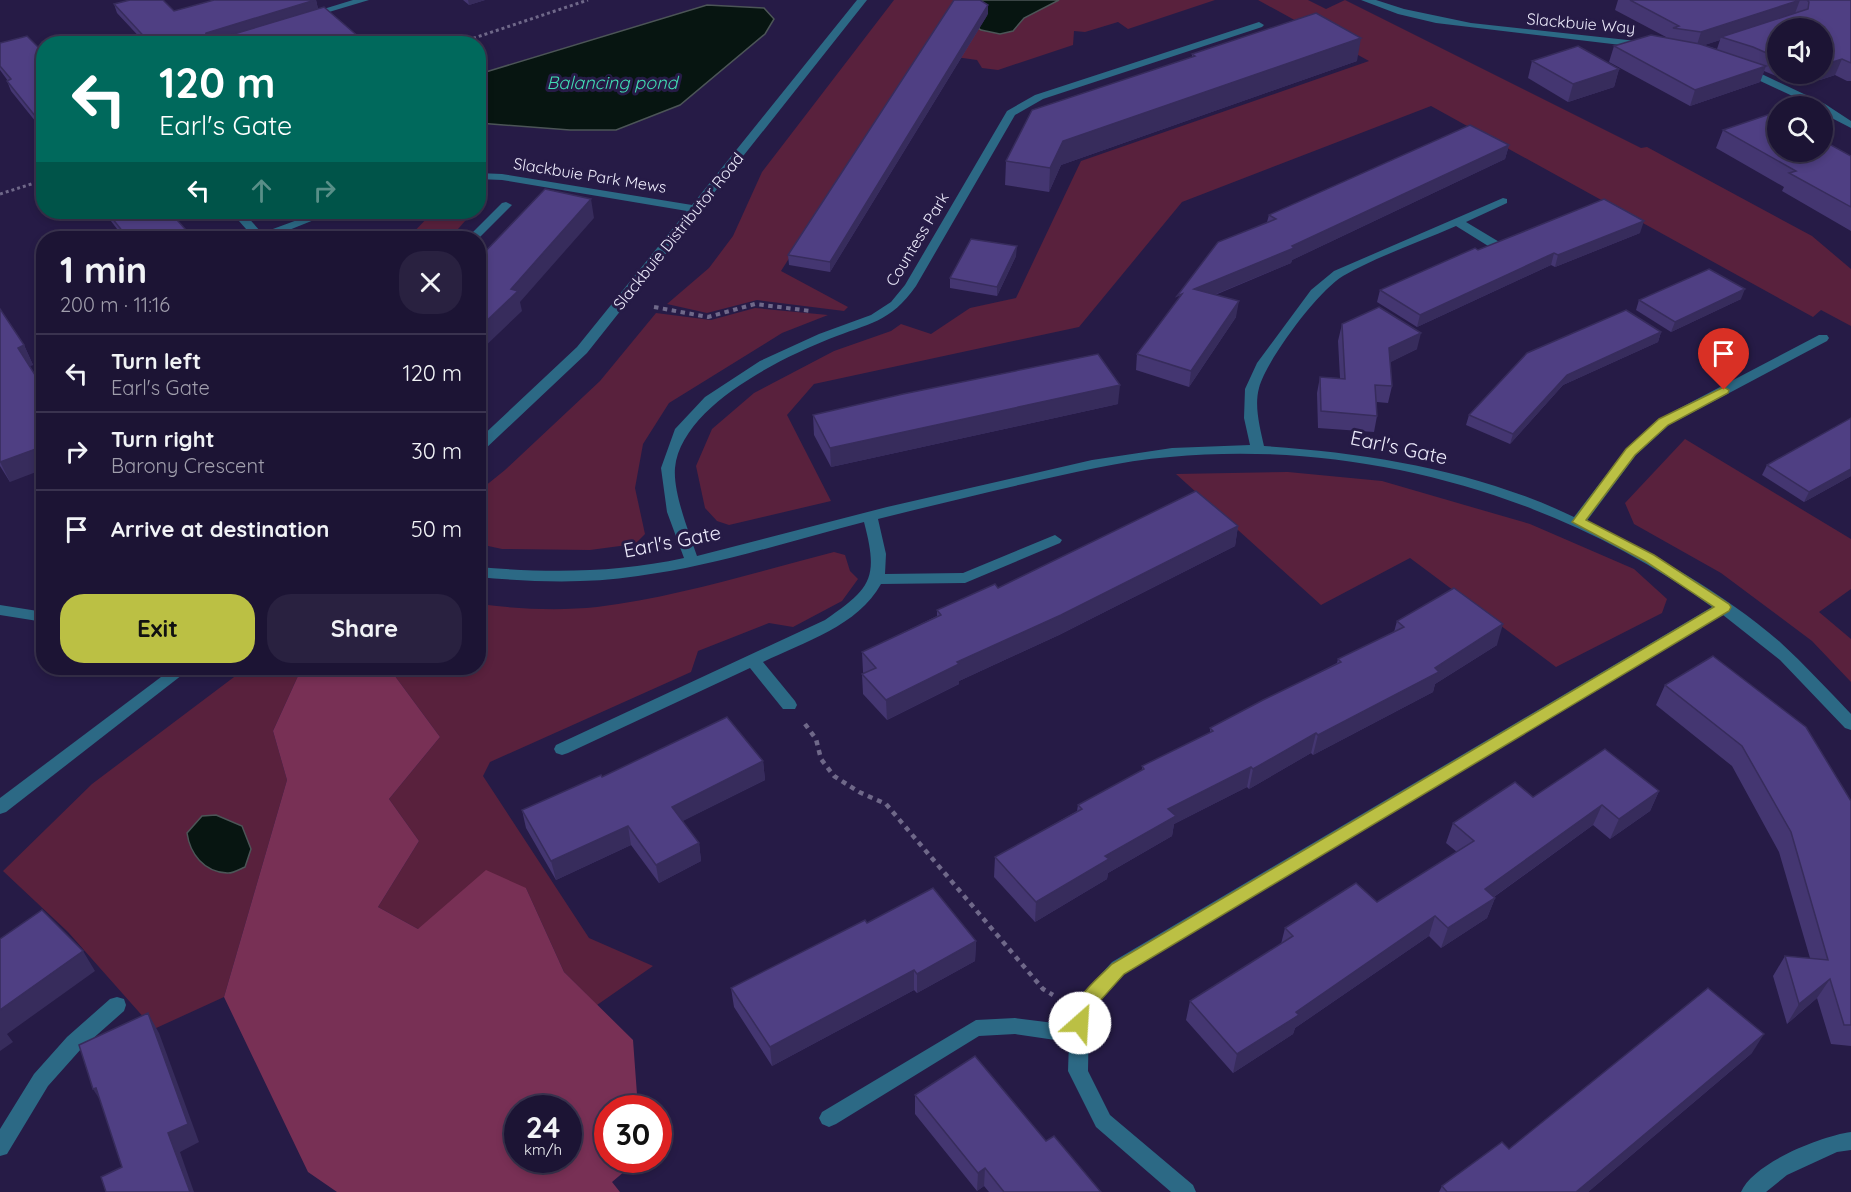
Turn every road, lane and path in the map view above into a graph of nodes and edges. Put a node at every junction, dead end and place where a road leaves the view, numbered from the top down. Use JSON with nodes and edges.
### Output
{"nodes":[{"id":1,"x":364,"y":0,"type":"edge"},
{"id":2,"x":588,"y":0,"type":"edge"},
{"id":3,"x":862,"y":0,"type":"edge"},
{"id":4,"x":1366,"y":0,"type":"edge"},
{"id":5,"x":298,"y":18,"type":"edge"},
{"id":6,"x":1259,"y":26,"type":"dead end"},
{"id":7,"x":480,"y":36,"type":"edge"},
{"id":8,"x":1655,"y":46,"type":"edge"},
{"id":9,"x":1733,"y":65,"type":"edge"},
{"id":10,"x":1801,"y":96,"type":"edge"},
{"id":11,"x":1833,"y":114,"type":"edge"},
{"id":12,"x":1851,"y":125,"type":"edge"},
{"id":13,"x":486,"y":176,"type":"edge"},
{"id":14,"x":36,"y":183,"type":"edge"},
{"id":15,"x":0,"y":194,"type":"edge"},
{"id":16,"x":1503,"y":201,"type":"dead end"},
{"id":17,"x":507,"y":205,"type":"dead end"},
{"id":18,"x":697,"y":209,"type":"junction"},
{"id":19,"x":243,"y":219,"type":"edge"},
{"id":20,"x":310,"y":219,"type":"edge"},
{"id":21,"x":1456,"y":221,"type":"junction"},
{"id":22,"x":254,"y":231,"type":"edge"},
{"id":23,"x":278,"y":231,"type":"edge"},
{"id":24,"x":479,"y":231,"type":"edge"},
{"id":25,"x":1497,"y":246,"type":"edge"},
{"id":26,"x":755,"y":304,"type":"dead end"},
{"id":27,"x":654,"y":307,"type":"dead end"},
{"id":28,"x":1823,"y":338,"type":"dead end"},
{"id":29,"x":486,"y":440,"type":"edge"},
{"id":30,"x":1258,"y":449,"type":"junction"},
{"id":31,"x":870,"y":516,"type":"junction"},
{"id":32,"x":1578,"y":522,"type":"junction"},
{"id":33,"x":1055,"y":540,"type":"dead end"},
{"id":34,"x":692,"y":561,"type":"junction"},
{"id":35,"x":486,"y":573,"type":"edge"},
{"id":36,"x":879,"y":579,"type":"junction"},
{"id":37,"x":1724,"y":607,"type":"junction"},
{"id":38,"x":0,"y":610,"type":"edge"},
{"id":39,"x":36,"y":616,"type":"edge"},
{"id":40,"x":753,"y":660,"type":"junction"},
{"id":41,"x":172,"y":675,"type":"edge"},
{"id":42,"x":789,"y":705,"type":"dead end"},
{"id":43,"x":804,"y":722,"type":"dead end"},
{"id":44,"x":1851,"y":724,"type":"edge"},
{"id":45,"x":562,"y":749,"type":"dead end"},
{"id":46,"x":0,"y":807,"type":"edge"},
{"id":47,"x":117,"y":1005,"type":"dead end"},
{"id":48,"x":1080,"y":1011,"type":"junction"},
{"id":49,"x":1079,"y":1035,"type":"junction"},
{"id":50,"x":829,"y":1118,"type":"dead end"},
{"id":51,"x":1851,"y":1141,"type":"edge"},
{"id":52,"x":0,"y":1147,"type":"edge"},
{"id":53,"x":1186,"y":1192,"type":"edge"},
{"id":54,"x":1752,"y":1192,"type":"edge"}],
"edges":[{"from":1,"to":5,"type":"street"},
{"from":2,"to":7,"type":"path"},
{"from":3,"to":18,"type":"street","name":"Slackbuie Distributor Road"},
{"from":4,"to":8,"type":"street","name":"Slackbuie Way"},
{"from":6,"to":34,"type":"street","name":"Countess Park"},
{"from":9,"to":10,"type":"street"},
{"from":11,"to":12,"type":"street"},
{"from":13,"to":18,"type":"street","name":"Slackbuie Park Mews"},
{"from":14,"to":15,"type":"path"},
{"from":16,"to":21,"type":"street"},
{"from":17,"to":24,"type":"street"},
{"from":18,"to":29,"type":"street","name":"Slackbuie Distributor Road"},
{"from":19,"to":22,"type":"street"},
{"from":20,"to":23,"type":"street"},
{"from":21,"to":25,"type":"street"},
{"from":21,"to":30,"type":"street"},
{"from":26,"to":27,"type":"path"},
{"from":28,"to":32,"type":"street"},
{"from":30,"to":31,"type":"street","name":"Earl's Gate"},
{"from":30,"to":32,"type":"street","name":"Earl's Gate"},
{"from":31,"to":34,"type":"street","name":"Earl's Gate"},
{"from":31,"to":36,"type":"street"},
{"from":32,"to":37,"type":"street","name":"Earl's Gate"},
{"from":33,"to":36,"type":"street"},
{"from":34,"to":35,"type":"street","name":"Earl's Gate"},
{"from":36,"to":40,"type":"street"},
{"from":37,"to":44,"type":"street","name":"Earl's Gate"},
{"from":37,"to":48,"type":"street"},
{"from":38,"to":39,"type":"street"},
{"from":40,"to":42,"type":"street"},
{"from":40,"to":45,"type":"street"},
{"from":41,"to":46,"type":"street"},
{"from":43,"to":48,"type":"path"},
{"from":47,"to":52,"type":"street"},
{"from":48,"to":49,"type":"street"},
{"from":49,"to":50,"type":"street"},
{"from":49,"to":53,"type":"street"},
{"from":51,"to":54,"type":"street"}]}
